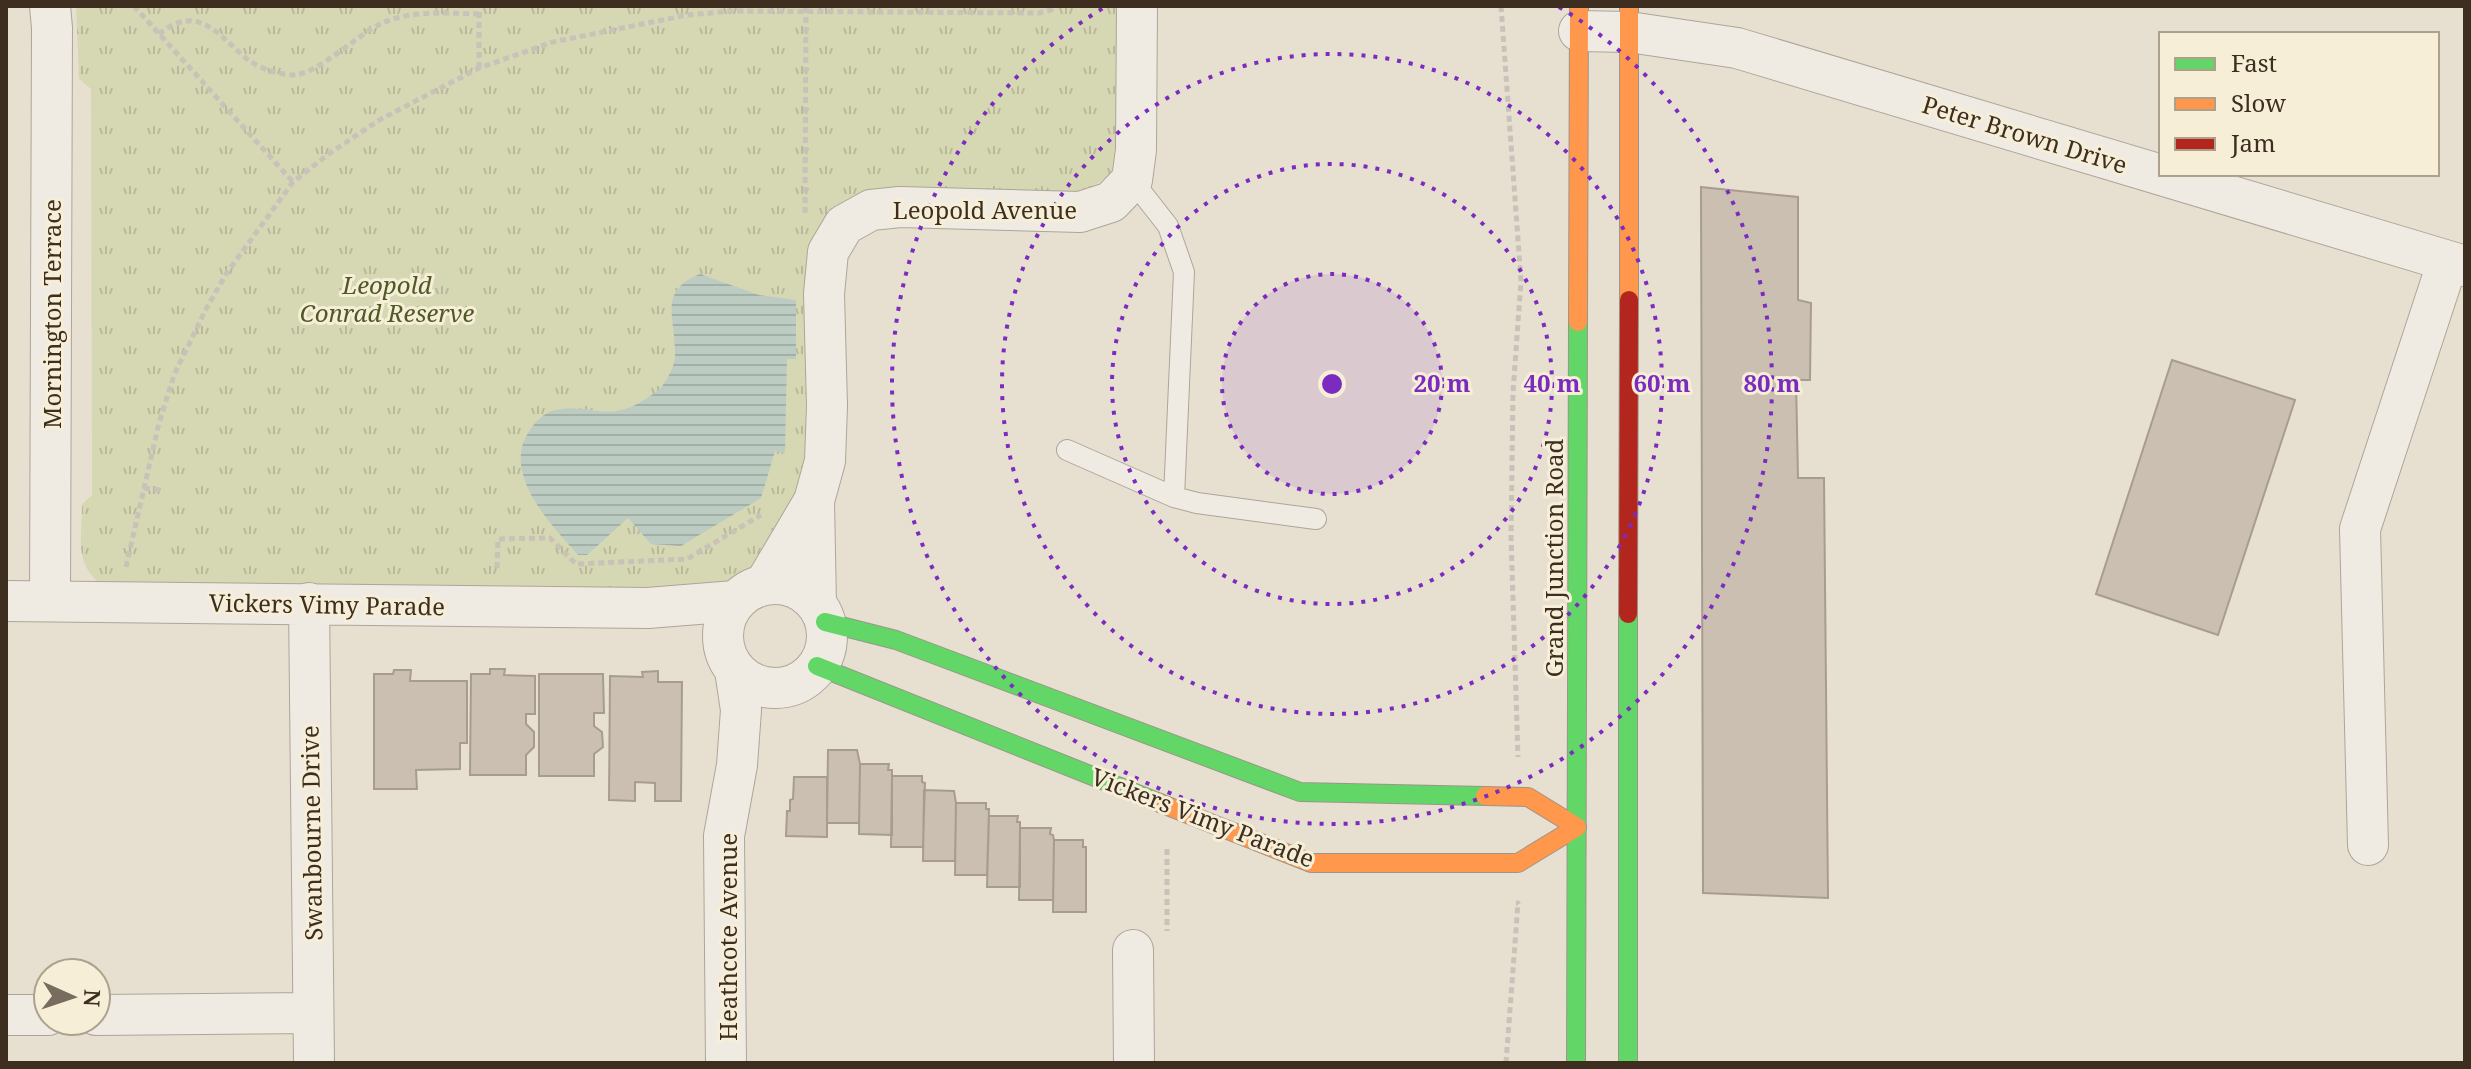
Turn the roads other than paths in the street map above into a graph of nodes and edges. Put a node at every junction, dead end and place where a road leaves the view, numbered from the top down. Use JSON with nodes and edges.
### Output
{"nodes":[{"id":1,"x":1137,"y":6,"type":"edge"},
{"id":2,"x":46,"y":13,"type":"edge"},
{"id":3,"x":1579,"y":19,"type":"edge"},
{"id":4,"x":1629,"y":19,"type":"edge"},
{"id":5,"x":2159,"y":175,"type":"edge"},
{"id":6,"x":2164,"y":176,"type":"edge"},
{"id":7,"x":1132,"y":180,"type":"junction"},
{"id":8,"x":2457,"y":264,"type":"edge"},
{"id":9,"x":1067,"y":450,"type":"dead end"},
{"id":10,"x":1174,"y":497,"type":"junction"},
{"id":11,"x":814,"y":501,"type":"junction"},
{"id":12,"x":1316,"y":519,"type":"dead end"},
{"id":13,"x":750,"y":592,"type":"junction"},
{"id":14,"x":50,"y":600,"type":"junction"},
{"id":15,"x":6,"y":601,"type":"edge"},
{"id":16,"x":309,"y":603,"type":"junction"},
{"id":17,"x":648,"y":608,"type":"junction"},
{"id":18,"x":821,"y":613,"type":"junction"},
{"id":19,"x":729,"y":657,"type":"junction"},
{"id":20,"x":805,"y":676,"type":"junction"},
{"id":21,"x":737,"y":765,"type":"junction"},
{"id":22,"x":1583,"y":827,"type":"junction"},
{"id":23,"x":2368,"y":845,"type":"dead end"},
{"id":24,"x":1133,"y":950,"type":"road end"},
{"id":25,"x":313,"y":1013,"type":"junction"},
{"id":26,"x":6,"y":1015,"type":"edge"},
{"id":27,"x":32,"y":1015,"type":"edge"},
{"id":28,"x":112,"y":1015,"type":"edge"},
{"id":29,"x":314,"y":1063,"type":"edge"},
{"id":30,"x":726,"y":1063,"type":"edge"},
{"id":31,"x":1134,"y":1063,"type":"edge"},
{"id":32,"x":1576,"y":1063,"type":"edge"},
{"id":33,"x":1628,"y":1063,"type":"edge"}],
"edges":[{"from":1,"to":7,"type":"street"},
{"from":2,"to":14,"type":"street","name":"Mornington Terrace"},
{"from":3,"to":4,"type":"street","name":"Peter Brown Drive"},
{"from":3,"to":22,"type":"main road","name":"Grand Junction Road"},
{"from":4,"to":5,"type":"street","name":"Peter Brown Drive"},
{"from":4,"to":33,"type":"main road"},
{"from":6,"to":8,"type":"street","name":"Peter Brown Drive"},
{"from":7,"to":10,"type":"lane"},
{"from":7,"to":11,"type":"street","name":"Leopold Avenue"},
{"from":8,"to":23,"type":"street"},
{"from":9,"to":10,"type":"lane"},
{"from":10,"to":12,"type":"lane"},
{"from":11,"to":13,"type":"street","name":"Leopold Avenue"},
{"from":11,"to":18,"type":"street","name":"Leopold Avenue"},
{"from":13,"to":17,"type":"street","name":"Vickers Vimy Parade"},
{"from":13,"to":18,"type":"street"},
{"from":13,"to":19,"type":"street"},
{"from":14,"to":15,"type":"street","name":"Vickers Vimy Parade"},
{"from":14,"to":16,"type":"street","name":"Vickers Vimy Parade"},
{"from":16,"to":17,"type":"street","name":"Vickers Vimy Parade"},
{"from":16,"to":25,"type":"street","name":"Swanbourne Drive"},
{"from":17,"to":19,"type":"street","name":"Vickers Vimy Parade"},
{"from":18,"to":20,"type":"street"},
{"from":18,"to":22,"type":"main road"},
{"from":19,"to":20,"type":"street"},
{"from":19,"to":21,"type":"street","name":"Heathcote Avenue"},
{"from":20,"to":21,"type":"street","name":"Heathcote Avenue"},
{"from":20,"to":22,"type":"main road","name":"Vickers Vimy Parade"},
{"from":21,"to":30,"type":"street","name":"Heathcote Avenue"},
{"from":22,"to":32,"type":"main road","name":"Grand Junction Road"},
{"from":24,"to":31,"type":"street"},
{"from":25,"to":28,"type":"street"},
{"from":25,"to":29,"type":"street","name":"Swanbourne Drive"},
{"from":26,"to":27,"type":"street"}]}
